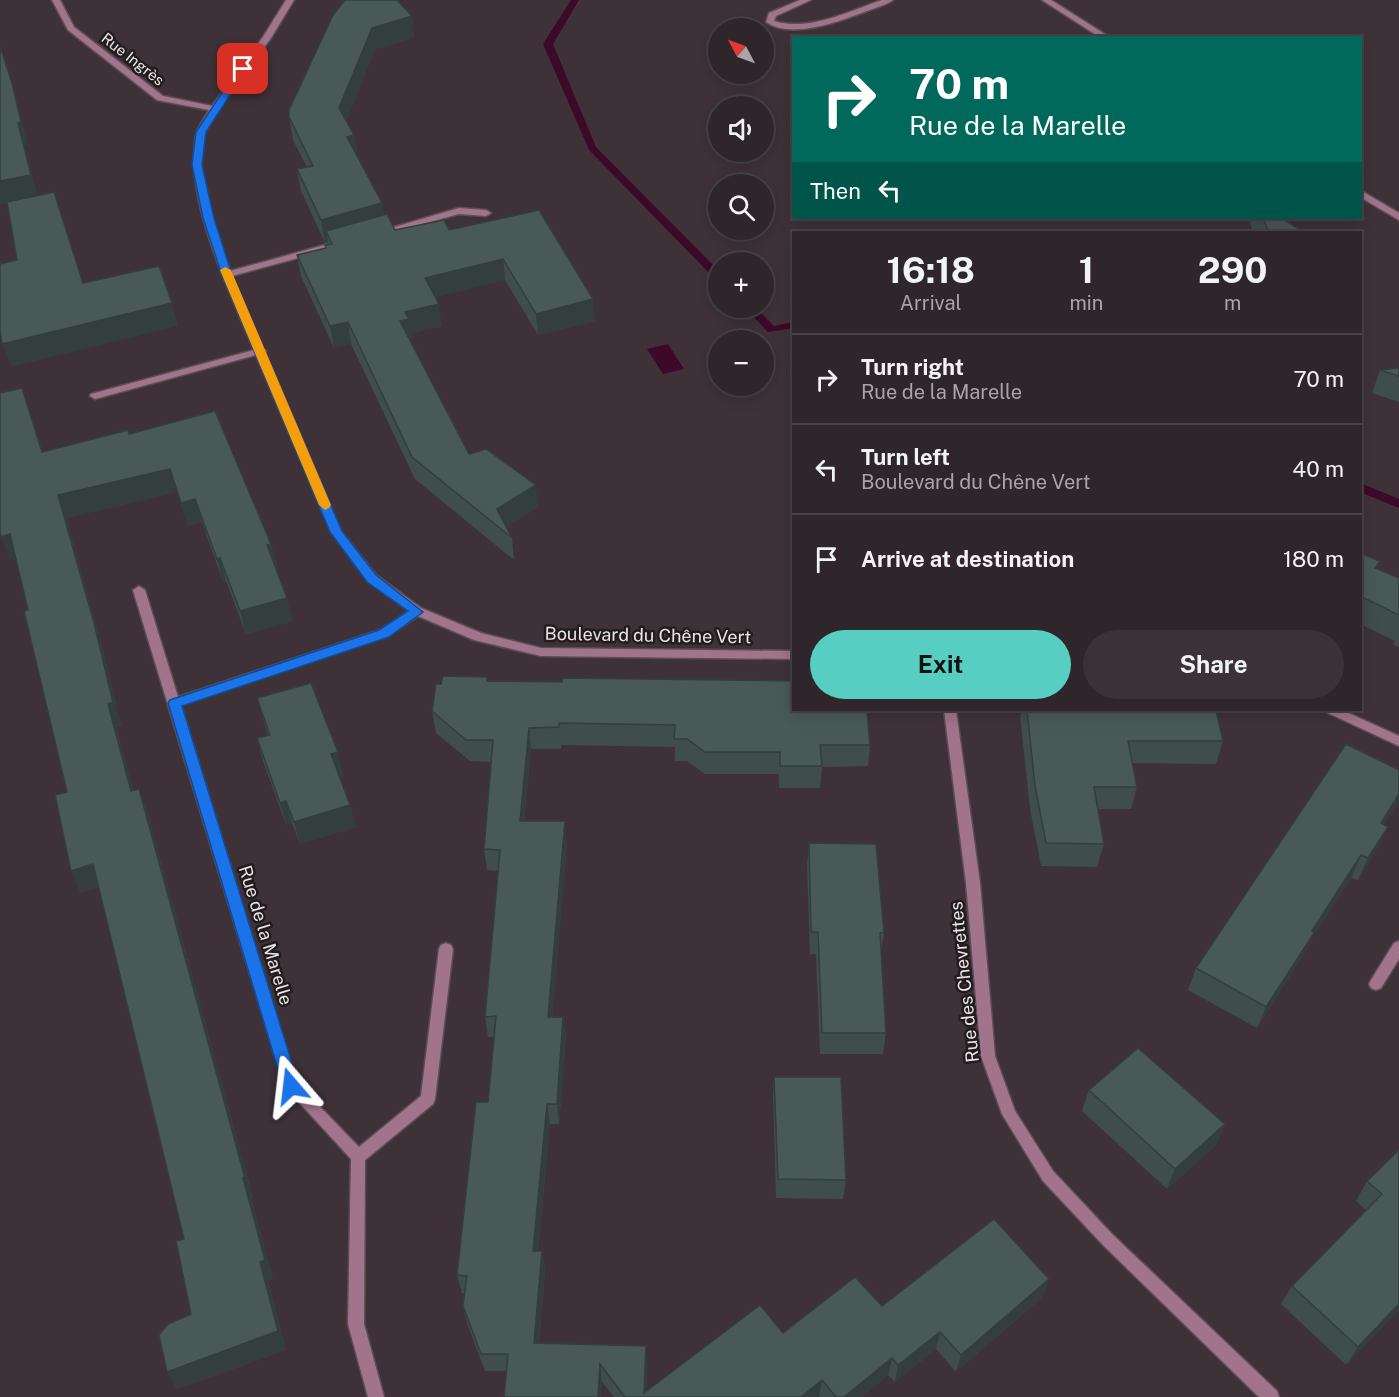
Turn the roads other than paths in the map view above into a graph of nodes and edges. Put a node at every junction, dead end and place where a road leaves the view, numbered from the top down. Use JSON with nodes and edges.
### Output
{"nodes":[{"id":1,"x":56,"y":0,"type":"edge"},
{"id":2,"x":290,"y":0,"type":"edge"},
{"id":3,"x":807,"y":0,"type":"edge"},
{"id":4,"x":889,"y":0,"type":"edge"},
{"id":5,"x":1046,"y":0,"type":"edge"},
{"id":6,"x":1104,"y":36,"type":"edge"},
{"id":7,"x":214,"y":109,"type":"junction"},
{"id":8,"x":1362,"y":194,"type":"edge"},
{"id":9,"x":486,"y":213,"type":"dead end"},
{"id":10,"x":1399,"y":217,"type":"edge"},
{"id":11,"x":371,"y":236,"type":"edge"},
{"id":12,"x":349,"y":242,"type":"edge"},
{"id":13,"x":227,"y":275,"type":"junction"},
{"id":14,"x":261,"y":351,"type":"junction"},
{"id":15,"x":95,"y":396,"type":"dead end"},
{"id":16,"x":138,"y":590,"type":"dead end"},
{"id":17,"x":417,"y":612,"type":"junction"},
{"id":18,"x":792,"y":655,"type":"edge"},
{"id":19,"x":174,"y":703,"type":"junction"},
{"id":20,"x":950,"y":711,"type":"edge"},
{"id":21,"x":1334,"y":711,"type":"edge"},
{"id":22,"x":1399,"y":741,"type":"edge"},
{"id":23,"x":1399,"y":947,"type":"edge"},
{"id":24,"x":446,"y":949,"type":"dead end"},
{"id":25,"x":1376,"y":984,"type":"dead end"},
{"id":26,"x":358,"y":1157,"type":"junction"},
{"id":27,"x":376,"y":1397,"type":"edge"},
{"id":28,"x":1271,"y":1397,"type":"edge"}],
"edges":[{"from":1,"to":7,"type":"street","name":"Rue Ingrès"},
{"from":2,"to":7,"type":"street","name":"Boulevard du Chêne Vert"},
{"from":3,"to":4,"type":"street"},
{"from":5,"to":6,"type":"street"},
{"from":7,"to":13,"type":"street","name":"Boulevard du Chêne Vert"},
{"from":8,"to":10,"type":"street"},
{"from":9,"to":11,"type":"street"},
{"from":12,"to":13,"type":"street"},
{"from":13,"to":14,"type":"street","name":"Boulevard du Chêne Vert"},
{"from":14,"to":15,"type":"street"},
{"from":14,"to":17,"type":"street","name":"Boulevard du Chêne Vert"},
{"from":16,"to":19,"type":"street","name":"Rue de la Marelle"},
{"from":17,"to":18,"type":"street","name":"Boulevard du Chêne Vert"},
{"from":17,"to":19,"type":"street"},
{"from":19,"to":26,"type":"street","name":"Rue de la Marelle"},
{"from":20,"to":28,"type":"street","name":"Rue des Chevrettes"},
{"from":21,"to":22,"type":"street"},
{"from":23,"to":25,"type":"street"},
{"from":24,"to":26,"type":"street"},
{"from":26,"to":27,"type":"street"}]}
